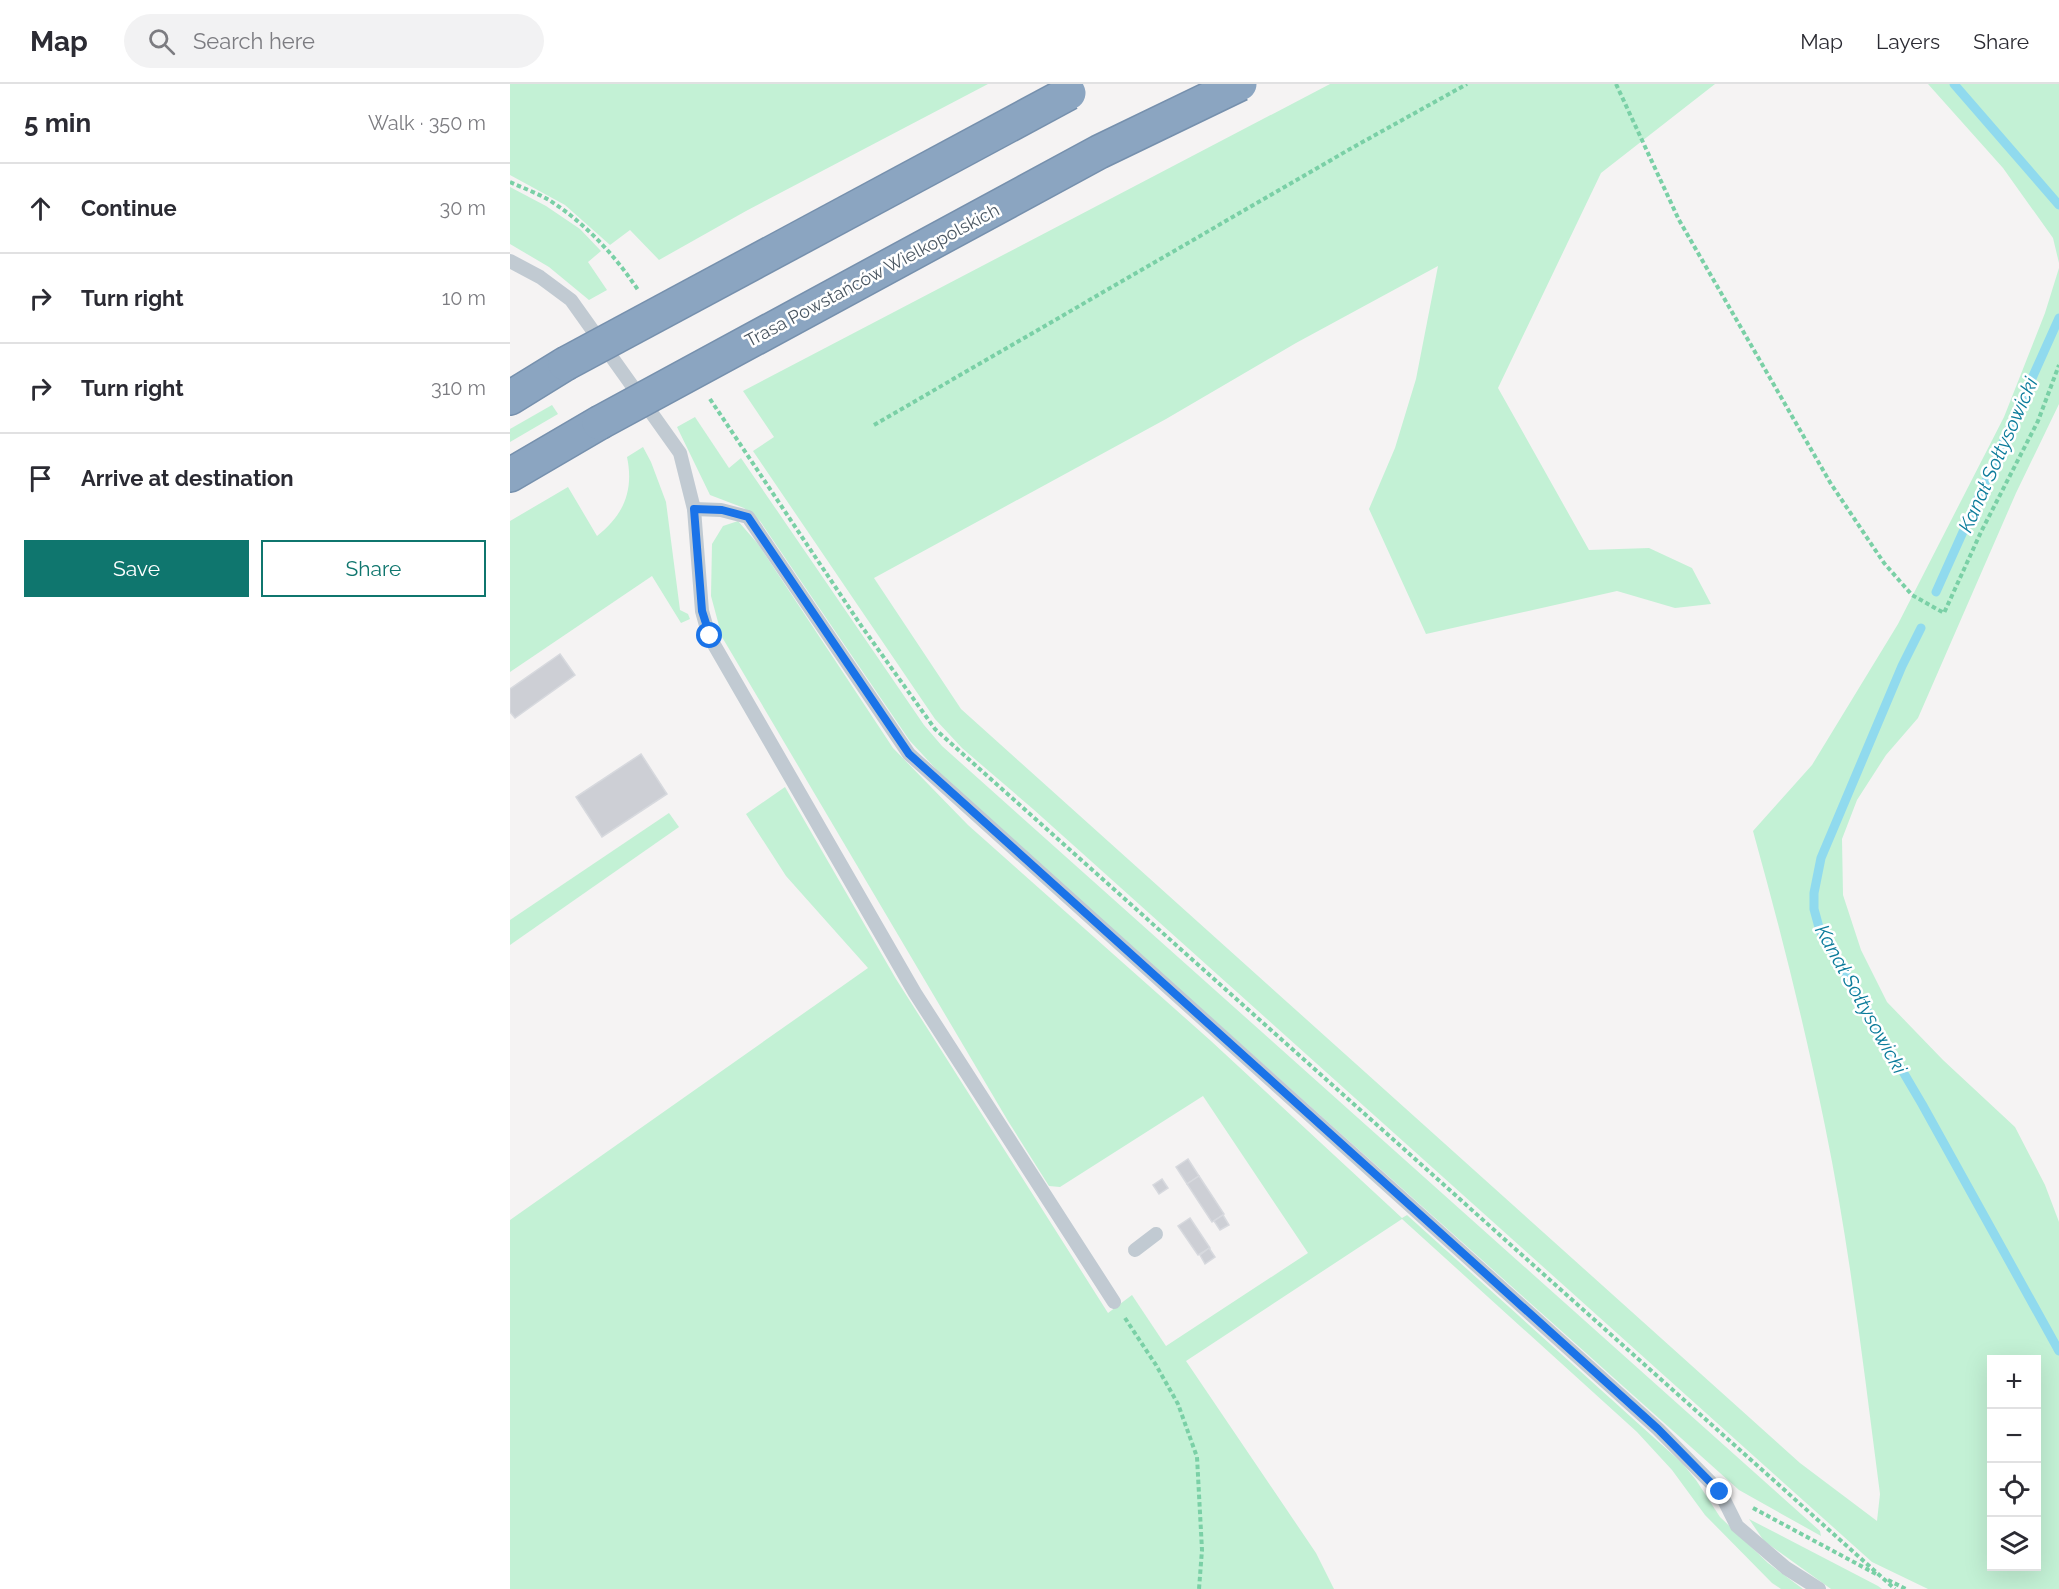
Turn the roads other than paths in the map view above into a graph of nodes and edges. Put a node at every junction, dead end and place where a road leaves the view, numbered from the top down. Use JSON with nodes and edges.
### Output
{"nodes":[{"id":1,"x":1088,"y":84,"type":"edge"},
{"id":2,"x":1240,"y":84,"type":"edge"},
{"id":3,"x":510,"y":261,"type":"edge"},
{"id":4,"x":510,"y":398,"type":"edge"},
{"id":5,"x":510,"y":475,"type":"edge"},
{"id":6,"x":694,"y":509,"type":"junction"},
{"id":7,"x":1156,"y":1234,"type":"dead end"},
{"id":8,"x":1135,"y":1250,"type":"dead end"},
{"id":9,"x":1114,"y":1302,"type":"road end"},
{"id":10,"x":1819,"y":1589,"type":"edge"}],
"edges":[{"from":1,"to":4,"type":"highway","bridge":true},
{"from":2,"to":5,"type":"highway","name":"Trasa Powstańców Wielkopolskich","bridge":true},
{"from":3,"to":6,"type":"lane"},
{"from":6,"to":9,"type":"lane"},
{"from":6,"to":10,"type":"lane"},
{"from":7,"to":8,"type":"lane"}]}
